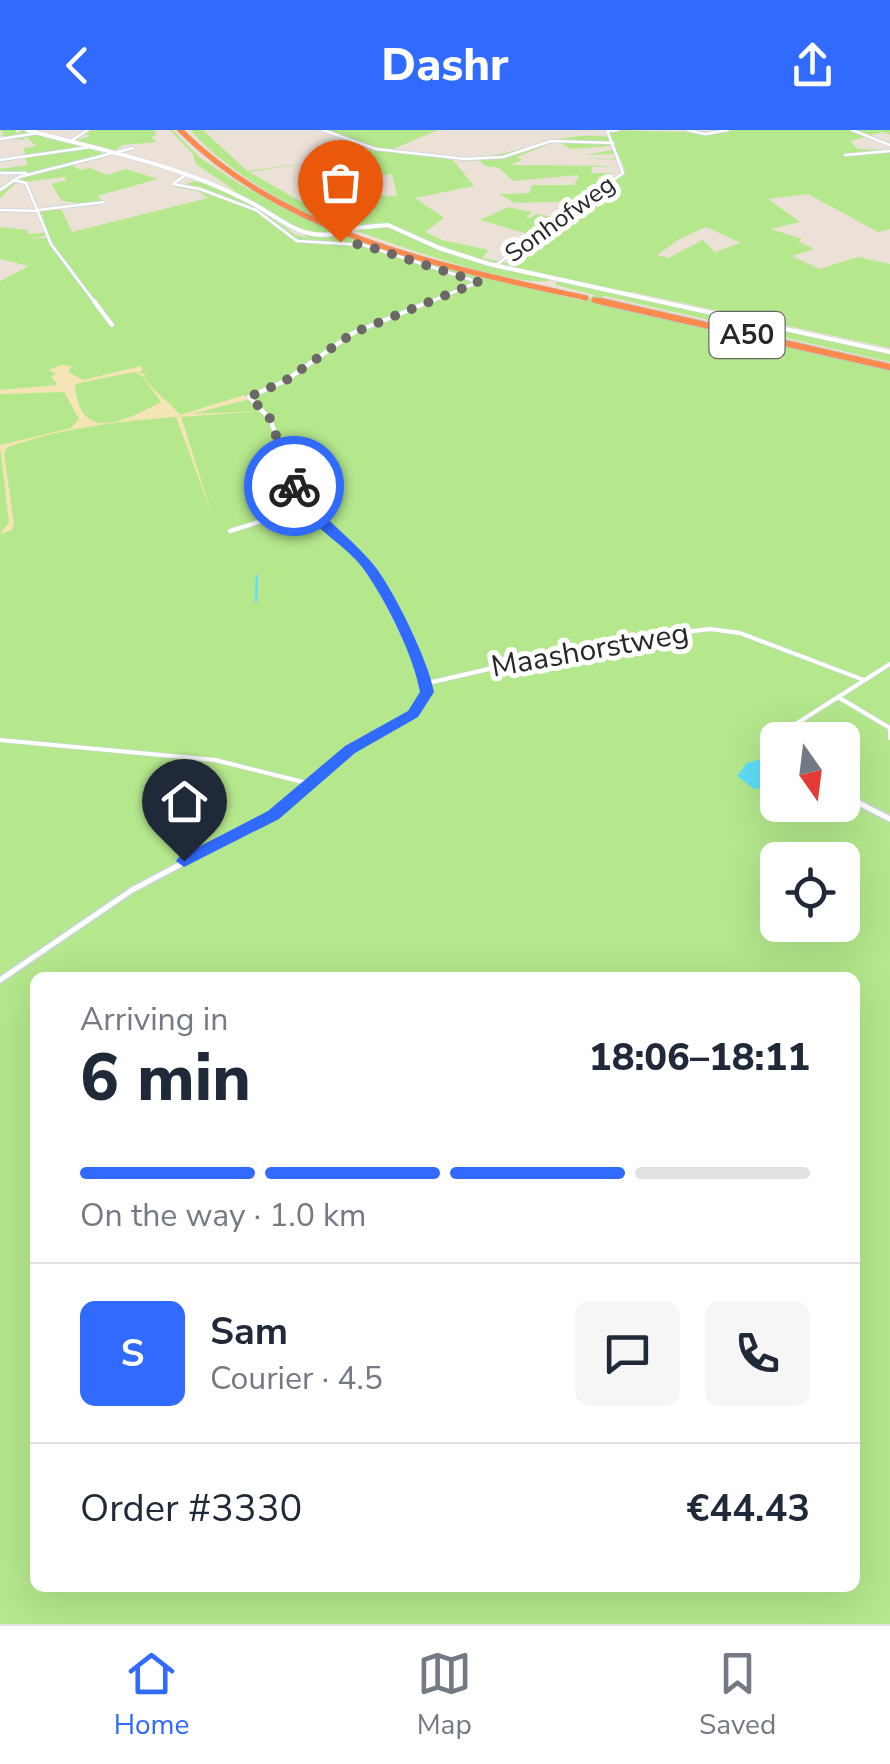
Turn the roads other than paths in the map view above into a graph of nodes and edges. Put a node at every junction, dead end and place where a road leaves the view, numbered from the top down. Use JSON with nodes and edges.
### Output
{"nodes":[{"id":1,"x":88,"y":130,"type":"edge"},
{"id":2,"x":324,"y":130,"type":"edge"},
{"id":3,"x":618,"y":130,"type":"edge"},
{"id":4,"x":687,"y":130,"type":"edge"},
{"id":5,"x":728,"y":130,"type":"edge"},
{"id":6,"x":852,"y":130,"type":"edge"},
{"id":7,"x":607,"y":131,"type":"edge"},
{"id":8,"x":23,"y":132,"type":"edge"},
{"id":9,"x":187,"y":132,"type":"edge"},
{"id":10,"x":0,"y":139,"type":"edge"},
{"id":11,"x":68,"y":142,"type":"junction"},
{"id":12,"x":613,"y":144,"type":"junction"},
{"id":13,"x":890,"y":144,"type":"edge"},
{"id":14,"x":89,"y":148,"type":"junction"},
{"id":15,"x":133,"y":148,"type":"dead end"},
{"id":16,"x":890,"y":151,"type":"edge"},
{"id":17,"x":107,"y":153,"type":"junction"},
{"id":18,"x":845,"y":156,"type":"dead end"},
{"id":19,"x":0,"y":160,"type":"edge"},
{"id":20,"x":0,"y":173,"type":"edge"},
{"id":21,"x":28,"y":174,"type":"junction"},
{"id":22,"x":183,"y":176,"type":"junction"},
{"id":23,"x":14,"y":180,"type":"junction"},
{"id":24,"x":1,"y":188,"type":"edge"},
{"id":25,"x":104,"y":202,"type":"dead end"},
{"id":26,"x":0,"y":210,"type":"edge"},
{"id":27,"x":38,"y":211,"type":"junction"},
{"id":28,"x":496,"y":264,"type":"junction"},
{"id":29,"x":592,"y":298,"type":"junction"},
{"id":30,"x":112,"y":326,"type":"dead end"},
{"id":31,"x":890,"y":352,"type":"edge"},
{"id":32,"x":890,"y":365,"type":"edge"},
{"id":33,"x":306,"y":507,"type":"junction"},
{"id":34,"x":230,"y":531,"type":"dead end"},
{"id":35,"x":890,"y":664,"type":"edge"},
{"id":36,"x":864,"y":680,"type":"junction"},
{"id":37,"x":428,"y":682,"type":"junction"},
{"id":38,"x":838,"y":697,"type":"junction"},
{"id":39,"x":799,"y":722,"type":"edge"},
{"id":40,"x":890,"y":728,"type":"edge"},
{"id":41,"x":890,"y":738,"type":"edge"},
{"id":42,"x":0,"y":740,"type":"edge"},
{"id":43,"x":310,"y":784,"type":"junction"},
{"id":44,"x":860,"y":804,"type":"edge"},
{"id":45,"x":890,"y":819,"type":"edge"},
{"id":46,"x":0,"y":980,"type":"edge"}],
"edges":[{"from":1,"to":11,"type":"street"},
{"from":2,"to":12,"type":"street"},
{"from":3,"to":7,"type":"street"},
{"from":4,"to":5,"type":"street"},
{"from":6,"to":13,"type":"street"},
{"from":7,"to":12,"type":"street"},
{"from":8,"to":10,"type":"street"},
{"from":8,"to":11,"type":"street"},
{"from":9,"to":29,"type":"highway","number":"A50"},
{"from":9,"to":29,"type":"highway","number":"A50"},
{"from":11,"to":14,"type":"street"},
{"from":12,"to":28,"type":"street","name":"Sonhofweg"},
{"from":14,"to":17,"type":"street"},
{"from":14,"to":19,"type":"street"},
{"from":15,"to":17,"type":"street"},
{"from":16,"to":18,"type":"street"},
{"from":17,"to":21,"type":"street"},
{"from":17,"to":22,"type":"street"},
{"from":20,"to":21,"type":"street"},
{"from":21,"to":23,"type":"street"},
{"from":22,"to":28,"type":"street","bridge":true},
{"from":22,"to":33,"type":"street"},
{"from":23,"to":24,"type":"street"},
{"from":23,"to":27,"type":"street"},
{"from":25,"to":27,"type":"street"},
{"from":26,"to":27,"type":"street"},
{"from":27,"to":30,"type":"street"},
{"from":28,"to":31,"type":"street"},
{"from":29,"to":32,"type":"highway","number":"A50"},
{"from":33,"to":34,"type":"street"},
{"from":33,"to":37,"type":"street"},
{"from":35,"to":36,"type":"street"},
{"from":36,"to":37,"type":"street","name":"Maashorstweg"},
{"from":36,"to":38,"type":"street"},
{"from":37,"to":43,"type":"street"},
{"from":38,"to":39,"type":"street"},
{"from":38,"to":40,"type":"street"},
{"from":40,"to":41,"type":"street"},
{"from":42,"to":43,"type":"street"},
{"from":43,"to":46,"type":"street"},
{"from":44,"to":45,"type":"street"}]}
